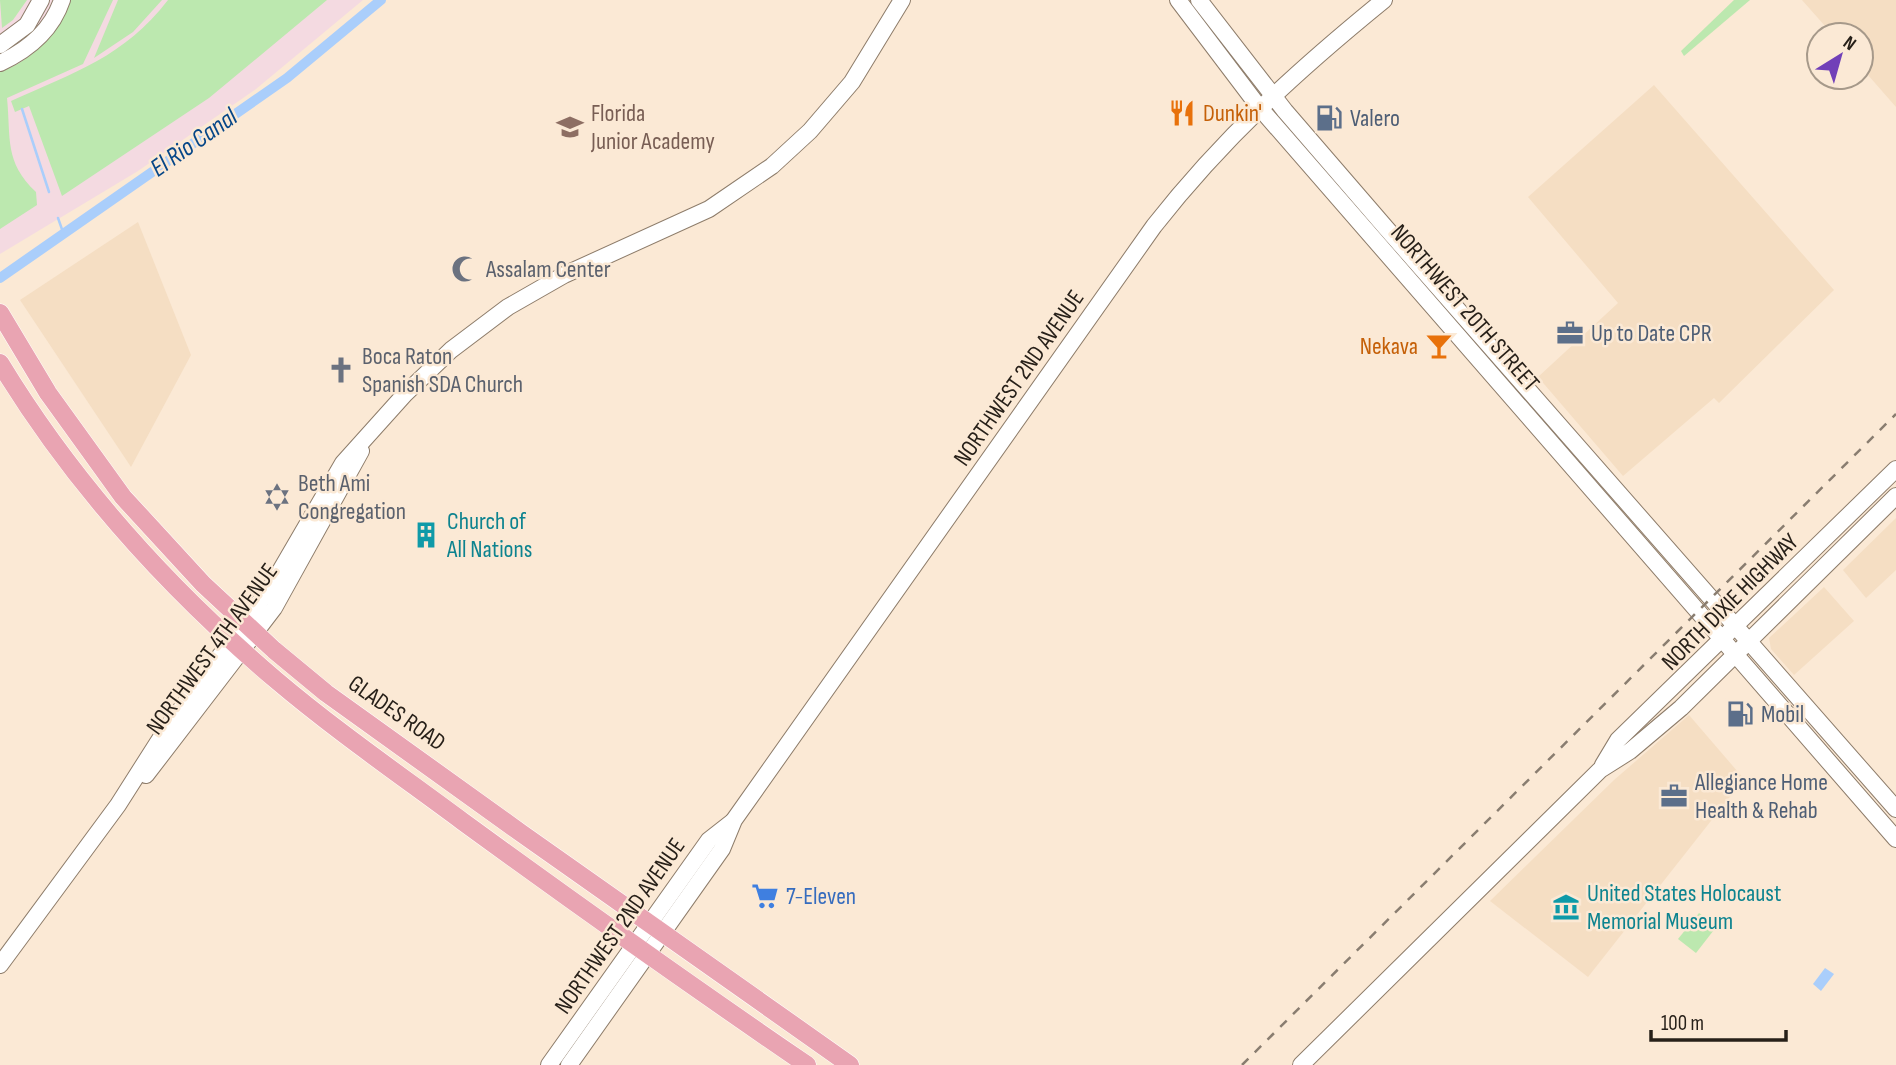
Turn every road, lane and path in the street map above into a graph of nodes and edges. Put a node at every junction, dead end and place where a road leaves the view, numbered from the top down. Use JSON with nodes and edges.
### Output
{"nodes":[{"id":1,"x":41,"y":0,"type":"edge"},
{"id":2,"x":62,"y":0,"type":"edge"},
{"id":3,"x":902,"y":0,"type":"edge"},
{"id":4,"x":1178,"y":0,"type":"edge"},
{"id":5,"x":1199,"y":0,"type":"edge"},
{"id":6,"x":1384,"y":0,"type":"edge"},
{"id":7,"x":0,"y":46,"type":"edge"},
{"id":8,"x":0,"y":63,"type":"edge"},
{"id":9,"x":1272,"y":94,"type":"junction"},
{"id":10,"x":1259,"y":107,"type":"junction"},
{"id":11,"x":0,"y":314,"type":"edge"},
{"id":12,"x":1459,"y":323,"type":"junction"},
{"id":13,"x":0,"y":363,"type":"edge"},
{"id":14,"x":1896,"y":469,"type":"edge"},
{"id":15,"x":1589,"y":486,"type":"junction"},
{"id":16,"x":1618,"y":493,"type":"junction"},
{"id":17,"x":1896,"y":496,"type":"edge"},
{"id":18,"x":251,"y":627,"type":"junction"},
{"id":19,"x":1737,"y":628,"type":"junction"},
{"id":20,"x":1724,"y":640,"type":"junction"},
{"id":21,"x":1749,"y":642,"type":"junction"},
{"id":22,"x":237,"y":645,"type":"junction"},
{"id":23,"x":1736,"y":654,"type":"junction"},
{"id":24,"x":1845,"y":751,"type":"junction"},
{"id":25,"x":1832,"y":766,"type":"junction"},
{"id":26,"x":1600,"y":770,"type":"junction"},
{"id":27,"x":1896,"y":810,"type":"edge"},
{"id":28,"x":1896,"y":839,"type":"edge"},
{"id":29,"x":656,"y":930,"type":"junction"},
{"id":30,"x":641,"y":951,"type":"junction"},
{"id":31,"x":0,"y":965,"type":"edge"},
{"id":32,"x":549,"y":1065,"type":"edge"},
{"id":33,"x":569,"y":1065,"type":"edge"},
{"id":34,"x":807,"y":1065,"type":"edge"},
{"id":35,"x":850,"y":1065,"type":"edge"},
{"id":36,"x":1301,"y":1065,"type":"edge"}],
"edges":[{"from":1,"to":7,"type":"street"},
{"from":2,"to":8,"type":"street"},
{"from":3,"to":18,"type":"street","name":"NORTHWEST 4TH AVENUE"},
{"from":4,"to":10,"type":"street","name":"NORTHWEST 20TH STREET"},
{"from":5,"to":9,"type":"street","name":"NORTHWEST 20TH STREET"},
{"from":6,"to":9,"type":"street","name":"NORTHWEST 2ND AVENUE"},
{"from":9,"to":10,"type":"street","name":"NORTHWEST 2ND AVENUE"},
{"from":9,"to":12,"type":"street","name":"NORTHWEST 20TH STREET"},
{"from":10,"to":12,"type":"street","name":"NORTHWEST 20TH STREET"},
{"from":10,"to":29,"type":"street","name":"NORTHWEST 2ND AVENUE"},
{"from":11,"to":18,"type":"main road","name":"GLADES ROAD"},
{"from":12,"to":15,"type":"street","name":"NORTHWEST 20TH STREET"},
{"from":12,"to":16,"type":"street","name":"NORTHWEST 20TH STREET"},
{"from":13,"to":22,"type":"main road","name":"GLADES ROAD"},
{"from":14,"to":19,"type":"street","name":"NORTH DIXIE HIGHWAY"},
{"from":15,"to":16,"type":"street"},
{"from":15,"to":20,"type":"street","name":"NORTHWEST 20TH STREET"},
{"from":16,"to":19,"type":"street","name":"NORTHWEST 20TH STREET"},
{"from":17,"to":21,"type":"street","name":"NORTH DIXIE HIGHWAY"},
{"from":18,"to":22,"type":"street","name":"NORTHWEST 4TH AVENUE"},
{"from":18,"to":29,"type":"main road","name":"GLADES ROAD"},
{"from":19,"to":20,"type":"street","name":"NORTH DIXIE HIGHWAY"},
{"from":19,"to":21,"type":"street","name":"NORTHWEST 20TH STREET"},
{"from":20,"to":23,"type":"street","name":"NORTHWEST 20TH STREET"},
{"from":20,"to":26,"type":"street","name":"NORTH DIXIE HIGHWAY"},
{"from":21,"to":23,"type":"street","name":"NORTH DIXIE HIGHWAY"},
{"from":21,"to":24,"type":"street","name":"NORTHWEST 20TH STREET"},
{"from":22,"to":30,"type":"main road","name":"GLADES ROAD"},
{"from":22,"to":31,"type":"street","name":"NORTHWEST 4TH AVENUE"},
{"from":23,"to":25,"type":"street","name":"NORTHWEST 20TH STREET"},
{"from":23,"to":26,"type":"street","name":"NORTH DIXIE HIGHWAY"},
{"from":24,"to":25,"type":"street"},
{"from":24,"to":27,"type":"street","name":"NORTHWEST 20TH STREET"},
{"from":25,"to":28,"type":"street","name":"NORTHWEST 20TH STREET"},
{"from":26,"to":36,"type":"street","name":"NORTH DIXIE HIGHWAY"},
{"from":29,"to":30,"type":"street","name":"NORTHWEST 2ND AVENUE"},
{"from":29,"to":35,"type":"main road","name":"GLADES ROAD"},
{"from":30,"to":32,"type":"street","name":"NORTHWEST 2ND AVENUE"},
{"from":30,"to":33,"type":"street","name":"NORTHWEST 2ND AVENUE"},
{"from":30,"to":34,"type":"main road","name":"GLADES ROAD"}]}
